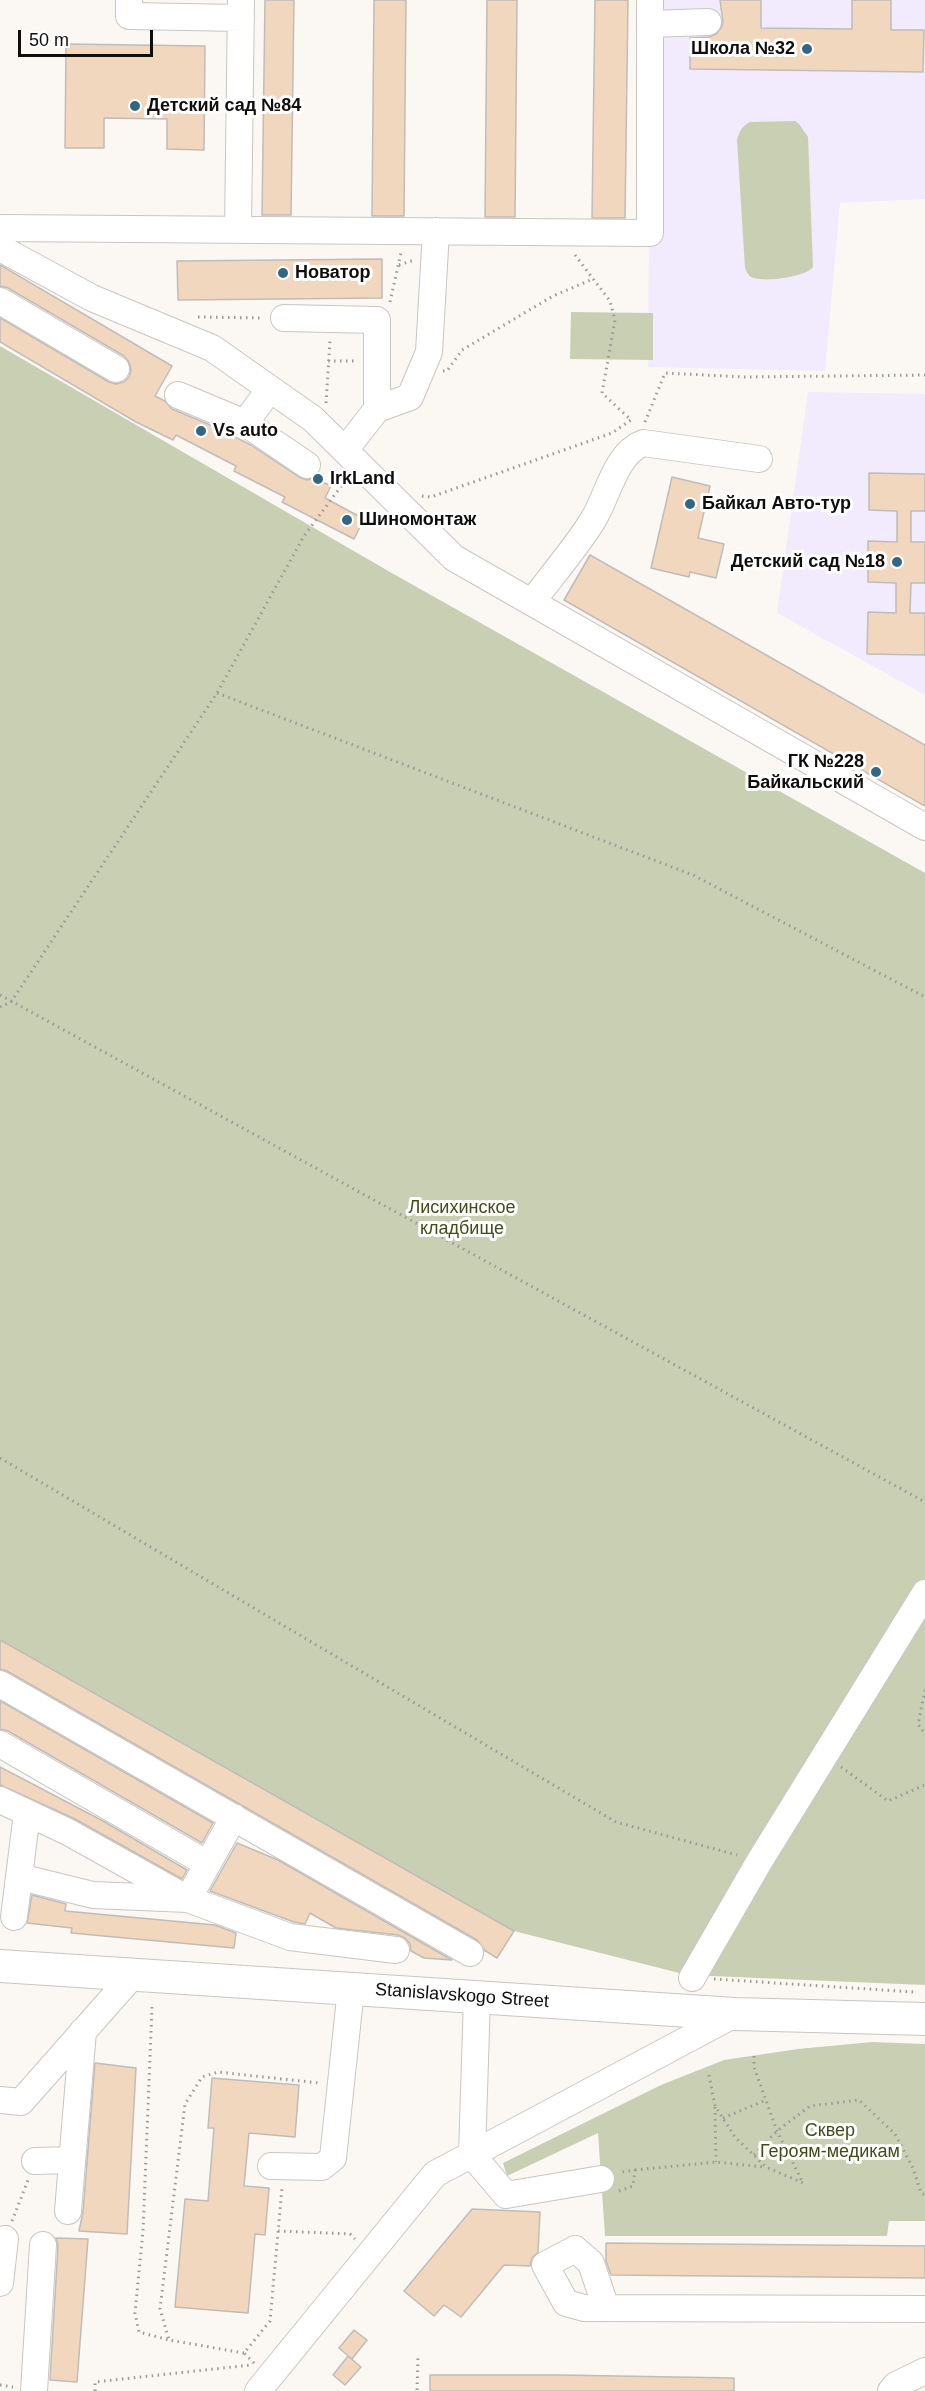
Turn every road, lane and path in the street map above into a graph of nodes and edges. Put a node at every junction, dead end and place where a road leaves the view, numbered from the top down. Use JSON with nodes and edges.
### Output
{"nodes":[{"id":1,"x":129,"y":0,"type":"edge"},
{"id":2,"x":241,"y":9,"type":"edge"},
{"id":3,"x":650,"y":12,"type":"edge"},
{"id":4,"x":708,"y":22,"type":"dead end"},
{"id":5,"x":0,"y":228,"type":"edge"},
{"id":6,"x":238,"y":230,"type":"junction"},
{"id":7,"x":406,"y":231,"type":"junction"},
{"id":8,"x":436,"y":231,"type":"junction"},
{"id":9,"x":557,"y":232,"type":"junction"},
{"id":10,"x":0,"y":248,"type":"edge"},
{"id":11,"x":593,"y":279,"type":"junction"},
{"id":12,"x":0,"y":301,"type":"edge"},
{"id":13,"x":284,"y":318,"type":"joint"},
{"id":14,"x":331,"y":319,"type":"junction"},
{"id":15,"x":376,"y":320,"type":"junction"},
{"id":16,"x":169,"y":330,"type":"junction"},
{"id":17,"x":328,"y":361,"type":"junction"},
{"id":18,"x":376,"y":362,"type":"junction"},
{"id":19,"x":116,"y":369,"type":"dead end"},
{"id":20,"x":421,"y":372,"type":"junction"},
{"id":21,"x":925,"y":375,"type":"edge"},
{"id":22,"x":270,"y":389,"type":"junction"},
{"id":23,"x":178,"y":395,"type":"dead end"},
{"id":24,"x":377,"y":409,"type":"junction"},
{"id":25,"x":326,"y":410,"type":"dead end"},
{"id":26,"x":245,"y":423,"type":"junction"},
{"id":27,"x":636,"y":446,"type":"junction"},
{"id":28,"x":352,"y":456,"type":"junction"},
{"id":29,"x":759,"y":459,"type":"dead end"},
{"id":30,"x":307,"y":465,"type":"dead end"},
{"id":31,"x":387,"y":491,"type":"junction"},
{"id":32,"x":532,"y":602,"type":"junction"},
{"id":33,"x":217,"y":693,"type":"junction"},
{"id":34,"x":925,"y":827,"type":"edge"},
{"id":35,"x":0,"y":995,"type":"edge"},
{"id":36,"x":925,"y":997,"type":"edge"},
{"id":37,"x":11,"y":1002,"type":"junction"},
{"id":38,"x":0,"y":1005,"type":"edge"},
{"id":39,"x":0,"y":1458,"type":"edge"},
{"id":40,"x":925,"y":1502,"type":"edge"},
{"id":41,"x":925,"y":1593,"type":"edge"},
{"id":42,"x":0,"y":1684,"type":"edge"},
{"id":43,"x":925,"y":1690,"type":"edge"},
{"id":44,"x":925,"y":1734,"type":"edge"},
{"id":45,"x":0,"y":1744,"type":"edge"},
{"id":46,"x":825,"y":1755,"type":"junction"},
{"id":47,"x":925,"y":1785,"type":"edge"},
{"id":48,"x":0,"y":1800,"type":"edge"},
{"id":49,"x":27,"y":1813,"type":"junction"},
{"id":50,"x":234,"y":1817,"type":"junction"},
{"id":51,"x":759,"y":1862,"type":"junction"},
{"id":52,"x":206,"y":1863,"type":"junction"},
{"id":53,"x":20,"y":1877,"type":"junction"},
{"id":54,"x":188,"y":1899,"type":"junction"},
{"id":55,"x":14,"y":1917,"type":"dead end"},
{"id":56,"x":396,"y":1950,"type":"dead end"},
{"id":57,"x":470,"y":1953,"type":"dead end"},
{"id":58,"x":0,"y":1966,"type":"edge"},
{"id":59,"x":133,"y":1975,"type":"junction"},
{"id":60,"x":692,"y":1978,"type":"joint"},
{"id":61,"x":351,"y":1989,"type":"junction"},
{"id":62,"x":925,"y":1993,"type":"edge"},
{"id":63,"x":477,"y":1997,"type":"junction"},
{"id":64,"x":152,"y":2007,"type":"dead end"},
{"id":65,"x":735,"y":2014,"type":"junction"},
{"id":66,"x":925,"y":2019,"type":"edge"},
{"id":67,"x":83,"y":2031,"type":"junction"},
{"id":68,"x":754,"y":2056,"type":"dead end"},
{"id":69,"x":709,"y":2075,"type":"dead end"},
{"id":70,"x":342,"y":2085,"type":"junction"},
{"id":71,"x":0,"y":2100,"type":"edge"},
{"id":72,"x":766,"y":2100,"type":"junction"},
{"id":73,"x":715,"y":2106,"type":"junction"},
{"id":74,"x":723,"y":2118,"type":"junction"},
{"id":75,"x":777,"y":2131,"type":"junction"},
{"id":76,"x":472,"y":2155,"type":"junction"},
{"id":77,"x":754,"y":2155,"type":"junction"},
{"id":78,"x":72,"y":2160,"type":"junction"},
{"id":79,"x":35,"y":2161,"type":"joint"},
{"id":80,"x":716,"y":2162,"type":"junction"},
{"id":81,"x":278,"y":2166,"type":"joint"},
{"id":82,"x":766,"y":2167,"type":"junction"},
{"id":83,"x":635,"y":2170,"type":"dead end"},
{"id":84,"x":601,"y":2179,"type":"dead end"},
{"id":85,"x":925,"y":2195,"type":"edge"},
{"id":86,"x":68,"y":2211,"type":"dead end"},
{"id":87,"x":278,"y":2231,"type":"junction"},
{"id":88,"x":5,"y":2239,"type":"joint"},
{"id":89,"x":43,"y":2245,"type":"dead end"},
{"id":90,"x":369,"y":2255,"type":"junction"},
{"id":91,"x":0,"y":2283,"type":"edge"},
{"id":92,"x":922,"y":2302,"type":"edge"},
{"id":93,"x":606,"y":2308,"type":"dead end"},
{"id":94,"x":169,"y":2340,"type":"junction"},
{"id":95,"x":244,"y":2353,"type":"junction"},
{"id":96,"x":418,"y":2356,"type":"dead end"},
{"id":97,"x":925,"y":2371,"type":"edge"},
{"id":98,"x":417,"y":2390,"type":"edge"},
{"id":99,"x":38,"y":2391,"type":"edge"},
{"id":100,"x":95,"y":2391,"type":"edge"},
{"id":101,"x":258,"y":2391,"type":"edge"},
{"id":102,"x":891,"y":2391,"type":"edge"}],
"edges":[{"from":1,"to":2,"type":"street"},
{"from":2,"to":6,"type":"street"},
{"from":3,"to":4,"type":"street"},
{"from":3,"to":9,"type":"street"},
{"from":5,"to":6,"type":"street"},
{"from":6,"to":7,"type":"street"},
{"from":7,"to":8,"type":"street"},
{"from":7,"to":15,"type":"path"},
{"from":8,"to":9,"type":"street"},
{"from":8,"to":20,"type":"street"},
{"from":9,"to":11,"type":"path"},
{"from":10,"to":16,"type":"street"},
{"from":11,"to":20,"type":"path"},
{"from":11,"to":31,"type":"path"},
{"from":12,"to":19,"type":"street"},
{"from":13,"to":14,"type":"street"},
{"from":13,"to":16,"type":"path"},
{"from":14,"to":15,"type":"street"},
{"from":14,"to":17,"type":"path"},
{"from":15,"to":18,"type":"street"},
{"from":16,"to":22,"type":"street"},
{"from":17,"to":18,"type":"path"},
{"from":17,"to":25,"type":"path"},
{"from":18,"to":24,"type":"street"},
{"from":20,"to":24,"type":"street"},
{"from":21,"to":27,"type":"path"},
{"from":22,"to":26,"type":"street"},
{"from":22,"to":28,"type":"street"},
{"from":23,"to":26,"type":"street"},
{"from":24,"to":28,"type":"street"},
{"from":26,"to":30,"type":"street"},
{"from":27,"to":29,"type":"street"},
{"from":27,"to":32,"type":"street"},
{"from":28,"to":31,"type":"street"},
{"from":28,"to":33,"type":"path"},
{"from":31,"to":32,"type":"street"},
{"from":32,"to":34,"type":"street"},
{"from":33,"to":36,"type":"path"},
{"from":33,"to":37,"type":"path"},
{"from":35,"to":37,"type":"path"},
{"from":37,"to":38,"type":"path"},
{"from":37,"to":40,"type":"path"},
{"from":39,"to":51,"type":"path"},
{"from":41,"to":46,"type":"street"},
{"from":42,"to":50,"type":"street"},
{"from":43,"to":44,"type":"path"},
{"from":45,"to":52,"type":"street"},
{"from":46,"to":47,"type":"path"},
{"from":46,"to":51,"type":"street"},
{"from":48,"to":49,"type":"street"},
{"from":49,"to":53,"type":"street"},
{"from":49,"to":54,"type":"street"},
{"from":50,"to":52,"type":"street"},
{"from":50,"to":57,"type":"street"},
{"from":51,"to":60,"type":"street"},
{"from":52,"to":54,"type":"street"},
{"from":53,"to":54,"type":"street"},
{"from":53,"to":55,"type":"street"},
{"from":54,"to":56,"type":"street"},
{"from":58,"to":59,"type":"main road","name":"Stanislavskogo Street"},
{"from":59,"to":61,"type":"main road","name":"Stanislavskogo Street"},
{"from":59,"to":67,"type":"street"},
{"from":60,"to":62,"type":"path"},
{"from":61,"to":63,"type":"main road","name":"Stanislavskogo Street"},
{"from":61,"to":70,"type":"street"},
{"from":63,"to":65,"type":"main road","name":"Stanislavskogo Street"},
{"from":63,"to":76,"type":"street"},
{"from":64,"to":94,"type":"path"},
{"from":65,"to":66,"type":"main road","name":"Stanislavskogo Street"},
{"from":65,"to":76,"type":"street"},
{"from":67,"to":71,"type":"street"},
{"from":67,"to":78,"type":"street"},
{"from":68,"to":72,"type":"path"},
{"from":69,"to":73,"type":"path"},
{"from":70,"to":81,"type":"street"},
{"from":70,"to":94,"type":"path"},
{"from":72,"to":74,"type":"path"},
{"from":72,"to":75,"type":"path"},
{"from":73,"to":74,"type":"path"},
{"from":73,"to":80,"type":"path"},
{"from":74,"to":77,"type":"path"},
{"from":75,"to":77,"type":"path"},
{"from":75,"to":82,"type":"path"},
{"from":75,"to":85,"type":"path"},
{"from":76,"to":84,"type":"street"},
{"from":76,"to":90,"type":"street"},
{"from":77,"to":82,"type":"path"},
{"from":78,"to":79,"type":"street"},
{"from":78,"to":86,"type":"street"},
{"from":79,"to":88,"type":"path"},
{"from":80,"to":82,"type":"path"},
{"from":80,"to":83,"type":"path"},
{"from":81,"to":87,"type":"path"},
{"from":87,"to":90,"type":"path"},
{"from":87,"to":95,"type":"path"},
{"from":88,"to":91,"type":"street"},
{"from":89,"to":99,"type":"street"},
{"from":90,"to":101,"type":"street"},
{"from":92,"to":93,"type":"street"},
{"from":94,"to":95,"type":"path"},
{"from":95,"to":100,"type":"path"},
{"from":96,"to":98,"type":"path"},
{"from":97,"to":102,"type":"street"}]}
